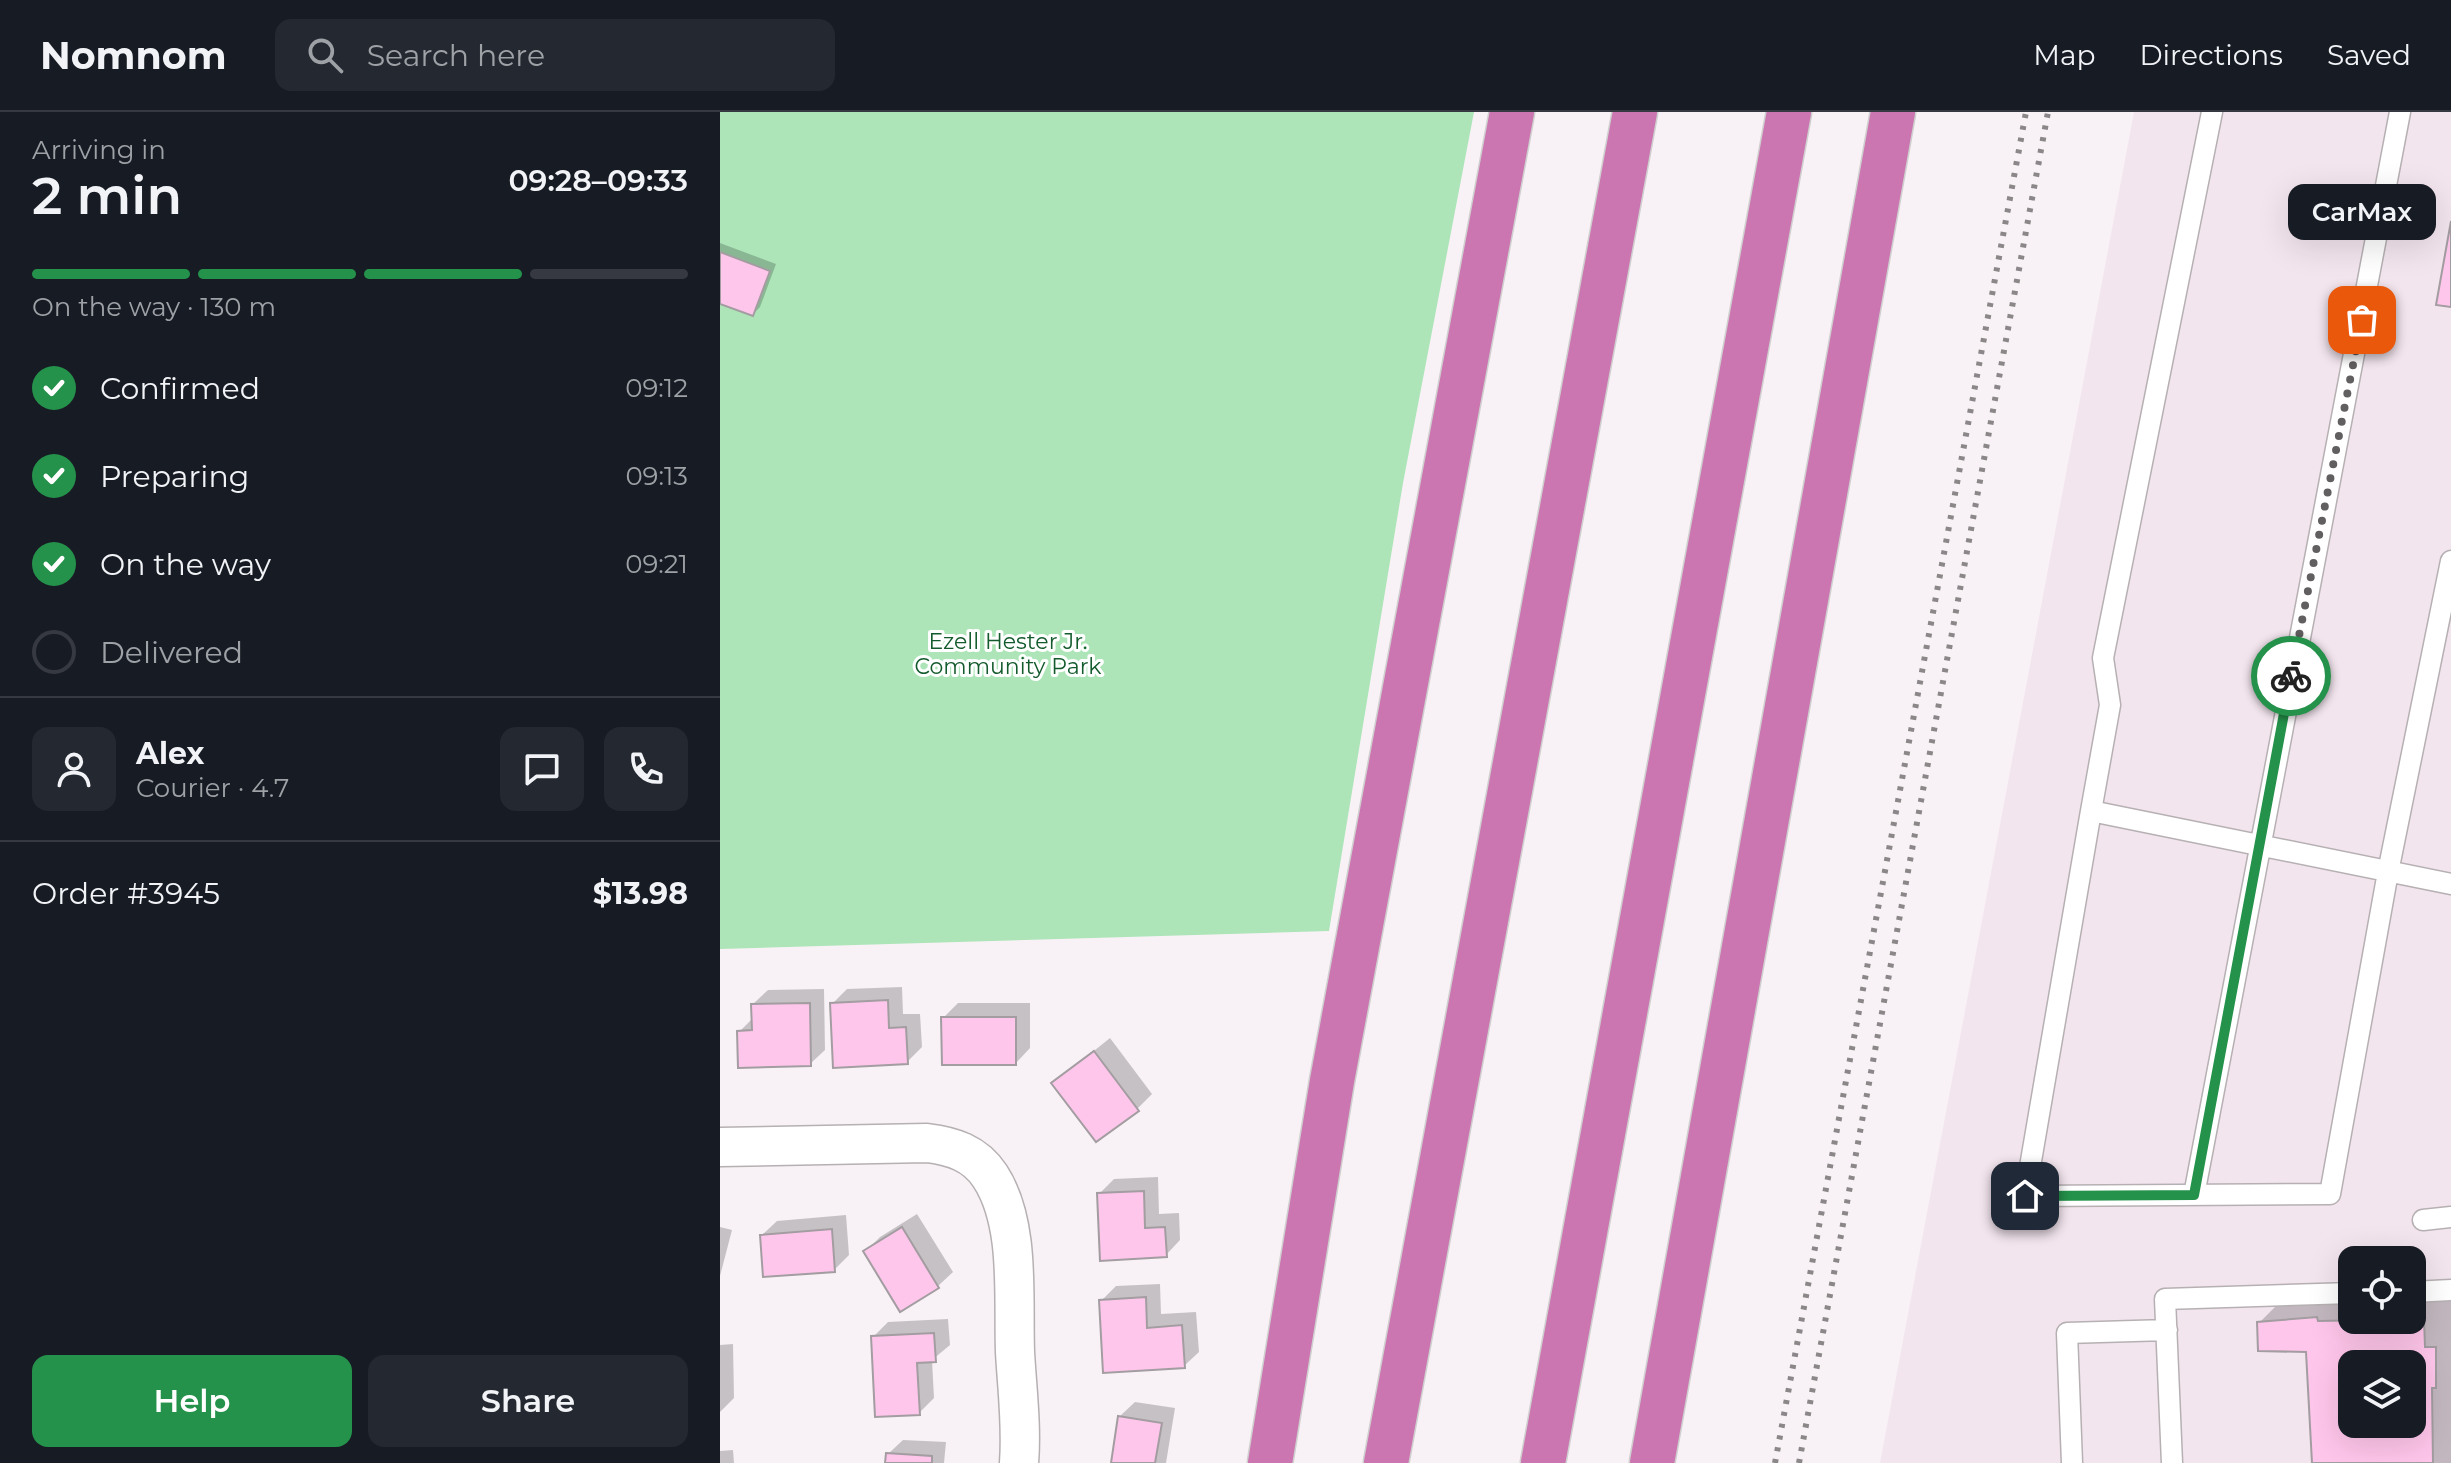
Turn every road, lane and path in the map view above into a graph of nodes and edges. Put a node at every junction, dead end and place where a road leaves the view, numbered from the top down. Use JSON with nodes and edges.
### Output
{"nodes":[{"id":1,"x":1512,"y":112,"type":"edge"},
{"id":2,"x":1635,"y":112,"type":"edge"},
{"id":3,"x":1789,"y":112,"type":"edge"},
{"id":4,"x":1893,"y":112,"type":"edge"},
{"id":5,"x":2212,"y":112,"type":"edge"},
{"id":6,"x":2400,"y":112,"type":"edge"},
{"id":7,"x":2451,"y":561,"type":"edge"},
{"id":8,"x":2091,"y":811,"type":"junction"},
{"id":9,"x":2260,"y":846,"type":"junction"},
{"id":10,"x":2388,"y":872,"type":"junction"},
{"id":11,"x":2451,"y":884,"type":"edge"},
{"id":12,"x":720,"y":1147,"type":"edge"},
{"id":13,"x":2194,"y":1195,"type":"junction"},
{"id":14,"x":2451,"y":1217,"type":"edge"},
{"id":15,"x":2423,"y":1220,"type":"dead end"},
{"id":16,"x":2451,"y":1290,"type":"edge"},
{"id":17,"x":2426,"y":1291,"type":"edge"},
{"id":18,"x":2338,"y":1293,"type":"edge"},
{"id":19,"x":2167,"y":1330,"type":"junction"},
{"id":20,"x":1019,"y":1463,"type":"edge"},
{"id":21,"x":1270,"y":1463,"type":"edge"},
{"id":22,"x":1386,"y":1463,"type":"edge"},
{"id":23,"x":1543,"y":1463,"type":"edge"},
{"id":24,"x":1652,"y":1463,"type":"edge"},
{"id":25,"x":2072,"y":1463,"type":"edge"},
{"id":26,"x":2172,"y":1463,"type":"edge"}],
"edges":[{"from":1,"to":21,"type":"highway"},
{"from":2,"to":22,"type":"highway"},
{"from":3,"to":23,"type":"highway"},
{"from":4,"to":24,"type":"highway"},
{"from":5,"to":8,"type":"lane"},
{"from":6,"to":9,"type":"lane"},
{"from":7,"to":10,"type":"lane"},
{"from":8,"to":9,"type":"lane"},
{"from":8,"to":13,"type":"lane"},
{"from":9,"to":10,"type":"lane"},
{"from":9,"to":13,"type":"lane"},
{"from":10,"to":11,"type":"lane"},
{"from":10,"to":13,"type":"lane"},
{"from":12,"to":20,"type":"street"},
{"from":14,"to":15,"type":"lane"},
{"from":16,"to":17,"type":"lane"},
{"from":18,"to":19,"type":"lane"},
{"from":19,"to":25,"type":"lane"},
{"from":19,"to":26,"type":"lane"}]}
